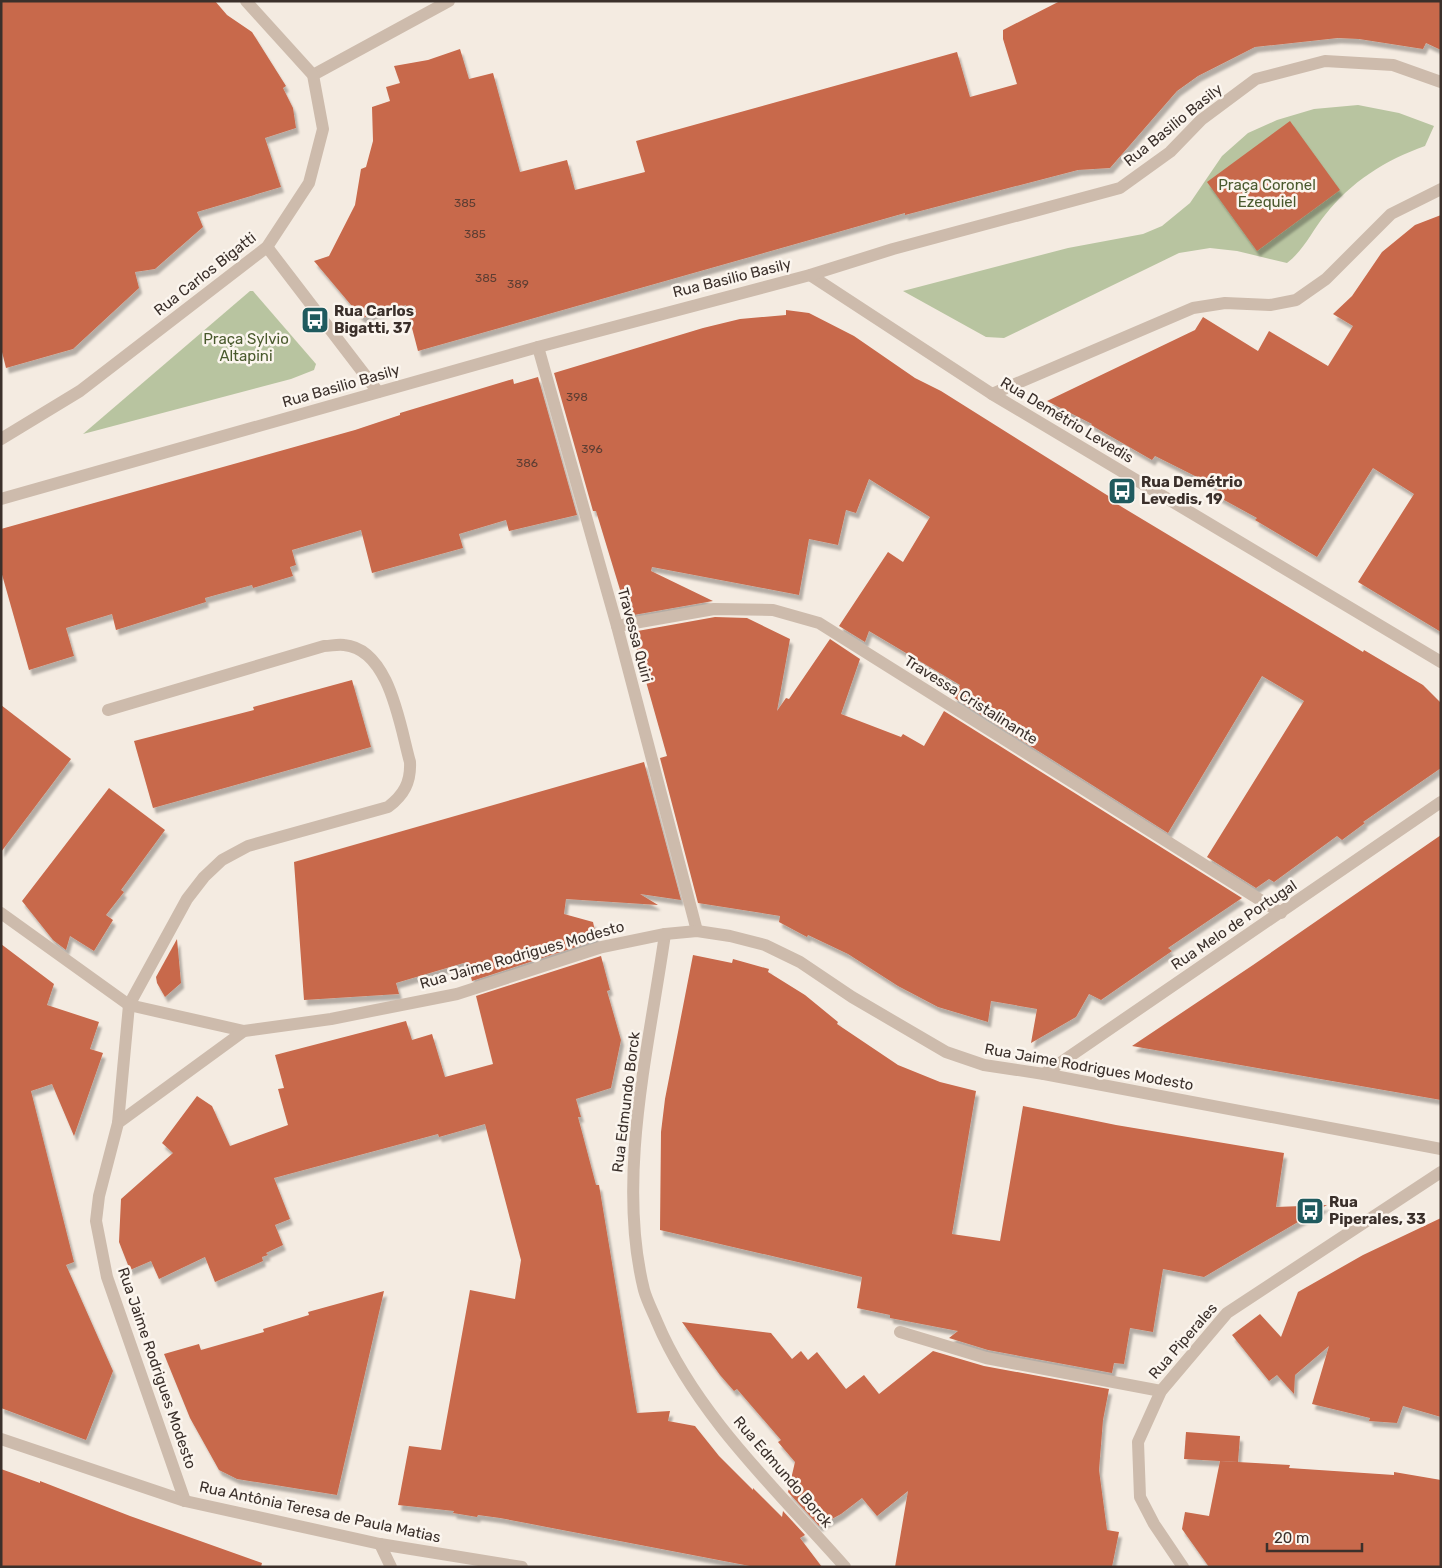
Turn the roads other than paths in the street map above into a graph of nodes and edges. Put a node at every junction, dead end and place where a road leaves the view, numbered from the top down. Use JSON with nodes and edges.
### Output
{"nodes":[{"id":1,"x":246,"y":1,"type":"edge"},
{"id":2,"x":449,"y":1,"type":"edge"},
{"id":3,"x":313,"y":75,"type":"junction"},
{"id":4,"x":1441,"y":82,"type":"edge"},
{"id":5,"x":1441,"y":189,"type":"edge"},
{"id":6,"x":267,"y":247,"type":"junction"},
{"id":7,"x":810,"y":275,"type":"junction"},
{"id":8,"x":538,"y":347,"type":"junction"},
{"id":9,"x":378,"y":392,"type":"junction"},
{"id":10,"x":992,"y":394,"type":"junction"},
{"id":11,"x":1,"y":440,"type":"edge"},
{"id":12,"x":1,"y":499,"type":"edge"},
{"id":13,"x":617,"y":626,"type":"junction"},
{"id":14,"x":1441,"y":662,"type":"edge"},
{"id":15,"x":108,"y":710,"type":"dead end"},
{"id":16,"x":1441,"y":802,"type":"edge"},
{"id":17,"x":1,"y":913,"type":"edge"},
{"id":18,"x":1280,"y":914,"type":"junction"},
{"id":19,"x":698,"y":931,"type":"junction"},
{"id":20,"x":665,"y":934,"type":"junction"},
{"id":21,"x":129,"y":1005,"type":"junction"},
{"id":22,"x":244,"y":1031,"type":"junction"},
{"id":23,"x":1044,"y":1074,"type":"junction"},
{"id":24,"x":118,"y":1122,"type":"junction"},
{"id":25,"x":1441,"y":1150,"type":"edge"},
{"id":26,"x":1441,"y":1172,"type":"edge"},
{"id":27,"x":900,"y":1332,"type":"dead end"},
{"id":28,"x":1161,"y":1391,"type":"junction"},
{"id":29,"x":1,"y":1438,"type":"edge"},
{"id":30,"x":185,"y":1501,"type":"junction"},
{"id":31,"x":380,"y":1544,"type":"junction"},
{"id":32,"x":391,"y":1567,"type":"edge"},
{"id":33,"x":522,"y":1567,"type":"edge"},
{"id":34,"x":845,"y":1567,"type":"edge"},
{"id":35,"x":1183,"y":1567,"type":"edge"}],
"edges":[{"from":1,"to":3,"type":"street"},
{"from":2,"to":3,"type":"street"},
{"from":3,"to":6,"type":"street","name":"Rua Carlos Bigatti"},
{"from":4,"to":7,"type":"street","name":"Rua Basilio Basily"},
{"from":5,"to":10,"type":"street"},
{"from":6,"to":9,"type":"street"},
{"from":6,"to":11,"type":"street","name":"Rua Carlos Bigatti"},
{"from":7,"to":8,"type":"street","name":"Rua Basilio Basily"},
{"from":7,"to":10,"type":"street","name":"Rua Demétrio Levedis"},
{"from":8,"to":9,"type":"street","name":"Rua Basilio Basily"},
{"from":8,"to":13,"type":"street","name":"Travessa Quiri"},
{"from":9,"to":12,"type":"street","name":"Rua Basilio Basily"},
{"from":10,"to":14,"type":"street","name":"Rua Demétrio Levedis"},
{"from":13,"to":18,"type":"street","name":"Travessa Cristalinante"},
{"from":13,"to":19,"type":"street","name":"Travessa Quiri"},
{"from":15,"to":21,"type":"street"},
{"from":16,"to":18,"type":"street","name":"Rua Melo de Portugal"},
{"from":17,"to":21,"type":"street"},
{"from":18,"to":23,"type":"street","name":"Rua Melo de Portugal"},
{"from":19,"to":20,"type":"street","name":"Rua Jaime Rodrigues Modesto"},
{"from":19,"to":23,"type":"street","name":"Rua Jaime Rodrigues Modesto"},
{"from":20,"to":22,"type":"street","name":"Rua Jaime Rodrigues Modesto"},
{"from":20,"to":34,"type":"street","name":"Rua Edmundo Borck"},
{"from":21,"to":22,"type":"street"},
{"from":21,"to":24,"type":"street"},
{"from":22,"to":24,"type":"street","name":"Rua Jaime Rodrigues Modesto"},
{"from":23,"to":25,"type":"street","name":"Rua Jaime Rodrigues Modesto"},
{"from":24,"to":30,"type":"street","name":"Rua Jaime Rodrigues Modesto"},
{"from":26,"to":28,"type":"street","name":"Rua Piperales"},
{"from":27,"to":28,"type":"street"},
{"from":28,"to":35,"type":"street","name":"Rua Piperales"},
{"from":29,"to":30,"type":"street","name":"Rua Antônia Teresa de Paula Matias"},
{"from":30,"to":31,"type":"street","name":"Rua Antônia Teresa de Paula Matias"},
{"from":31,"to":32,"type":"street"},
{"from":31,"to":33,"type":"street","name":"Rua Antônia Teresa de Paula Matias"}]}
